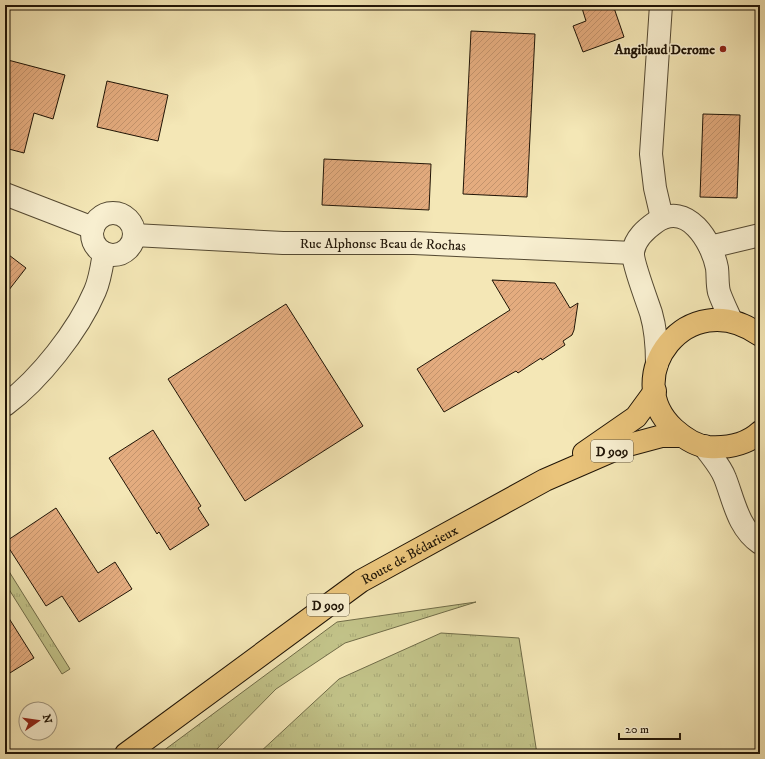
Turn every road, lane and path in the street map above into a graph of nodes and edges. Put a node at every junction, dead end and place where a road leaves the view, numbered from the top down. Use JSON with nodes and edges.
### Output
{"nodes":[{"id":1,"x":661,"y":5,"type":"edge"},
{"id":2,"x":5,"y":194,"type":"edge"},
{"id":3,"x":662,"y":218,"type":"junction"},
{"id":4,"x":93,"y":228,"type":"junction"},
{"id":5,"x":134,"y":235,"type":"junction"},
{"id":6,"x":760,"y":235,"type":"edge"},
{"id":7,"x":710,"y":246,"type":"junction"},
{"id":8,"x":104,"y":253,"type":"junction"},
{"id":9,"x":633,"y":253,"type":"junction"},
{"id":10,"x":731,"y":320,"type":"junction"},
{"id":11,"x":760,"y":335,"type":"edge"},
{"id":12,"x":657,"y":364,"type":"junction"},
{"id":13,"x":655,"y":391,"type":"junction"},
{"id":14,"x":5,"y":405,"type":"edge"},
{"id":15,"x":760,"y":432,"type":"edge"},
{"id":16,"x":682,"y":436,"type":"junction"},
{"id":17,"x":704,"y":446,"type":"junction"},
{"id":18,"x":545,"y":480,"type":"junction"},
{"id":19,"x":760,"y":543,"type":"edge"},
{"id":20,"x":126,"y":754,"type":"edge"}],
"edges":[{"from":1,"to":3,"type":"street"},
{"from":2,"to":4,"type":"street"},
{"from":3,"to":7,"type":"street"},
{"from":3,"to":9,"type":"street"},
{"from":4,"to":5,"type":"street"},
{"from":4,"to":8,"type":"street"},
{"from":5,"to":8,"type":"street"},
{"from":5,"to":9,"type":"street","name":"Rue Alphonse Beau de Rochas"},
{"from":6,"to":7,"type":"street"},
{"from":7,"to":10,"type":"street"},
{"from":8,"to":14,"type":"street"},
{"from":9,"to":12,"type":"street"},
{"from":10,"to":11,"type":"main road"},
{"from":10,"to":12,"type":"main road"},
{"from":12,"to":13,"type":"main road"},
{"from":13,"to":16,"type":"main road"},
{"from":13,"to":18,"type":"main road","name":"Route de Bédarieux","number":"D 909"},
{"from":15,"to":17,"type":"main road"},
{"from":16,"to":17,"type":"main road"},
{"from":16,"to":18,"type":"main road","name":"Route de Bédarieux","number":"D 909"},
{"from":17,"to":19,"type":"street"},
{"from":18,"to":20,"type":"main road","name":"Route de Bédarieux","number":"D 909"}]}
